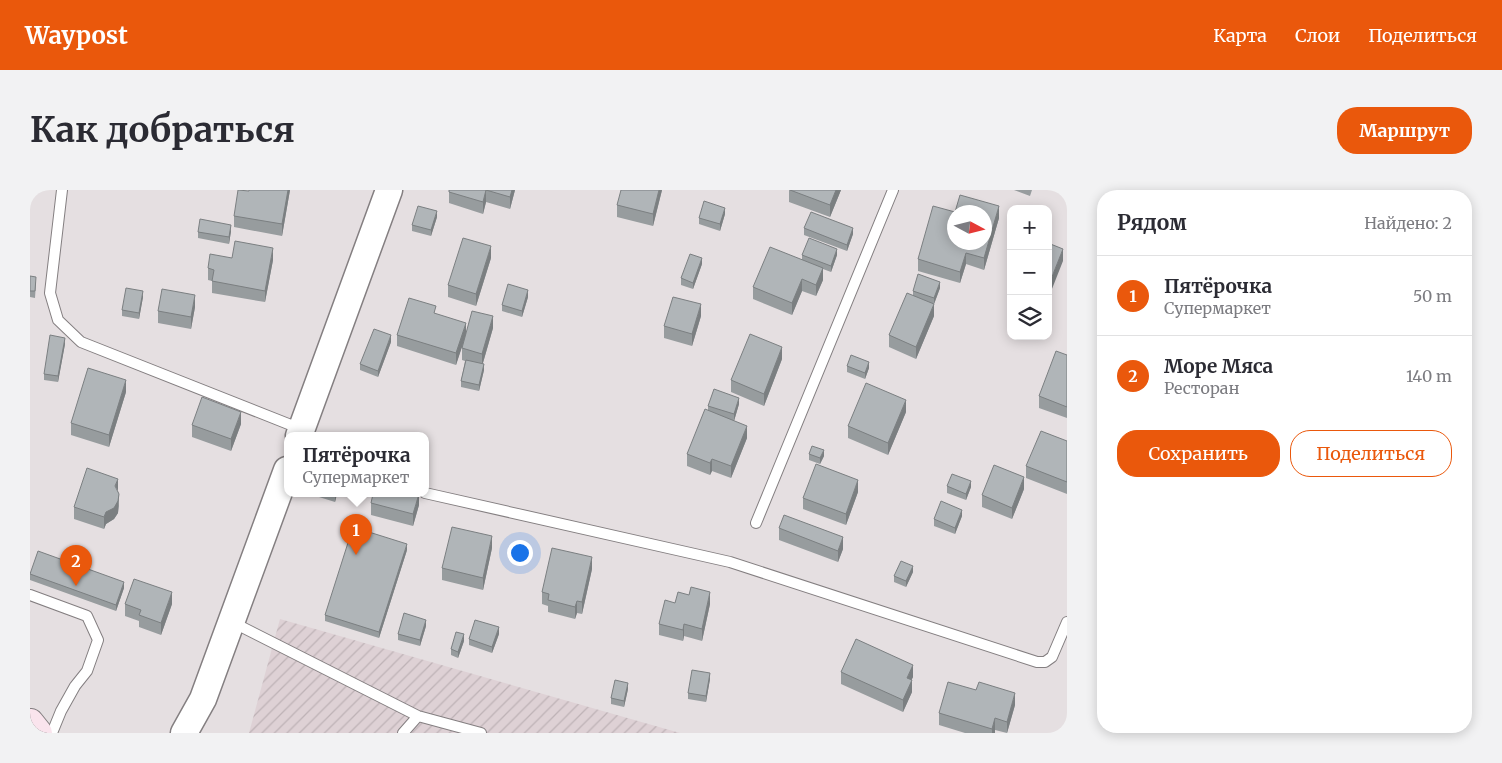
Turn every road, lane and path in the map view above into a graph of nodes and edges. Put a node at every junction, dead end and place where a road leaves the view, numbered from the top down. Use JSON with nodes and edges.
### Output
{"nodes":[{"id":1,"x":62,"y":190,"type":"edge"},
{"id":2,"x":389,"y":190,"type":"edge"},
{"id":3,"x":893,"y":190,"type":"edge"},
{"id":4,"x":298,"y":432,"type":"edge"},
{"id":5,"x":300,"y":432,"type":"edge"},
{"id":6,"x":284,"y":478,"type":"edge"},
{"id":7,"x":429,"y":494,"type":"edge"},
{"id":8,"x":756,"y":524,"type":"dead end"},
{"id":9,"x":30,"y":595,"type":"edge"},
{"id":10,"x":231,"y":622,"type":"junction"},
{"id":11,"x":1067,"y":622,"type":"edge"},
{"id":12,"x":203,"y":699,"type":"junction"},
{"id":13,"x":418,"y":716,"type":"junction"},
{"id":14,"x":30,"y":723,"type":"edge"},
{"id":15,"x":38,"y":733,"type":"edge"},
{"id":16,"x":52,"y":733,"type":"edge"},
{"id":17,"x":184,"y":733,"type":"edge"},
{"id":18,"x":197,"y":733,"type":"edge"},
{"id":19,"x":403,"y":733,"type":"edge"},
{"id":20,"x":481,"y":733,"type":"edge"}],
"edges":[{"from":1,"to":4,"type":"lane"},
{"from":2,"to":5,"type":"street"},
{"from":3,"to":8,"type":"lane"},
{"from":6,"to":10,"type":"street"},
{"from":7,"to":11,"type":"lane"},
{"from":9,"to":16,"type":"lane"},
{"from":10,"to":12,"type":"street"},
{"from":10,"to":13,"type":"lane"},
{"from":12,"to":17,"type":"street"},
{"from":12,"to":18,"type":"street"},
{"from":13,"to":19,"type":"lane"},
{"from":13,"to":20,"type":"lane"},
{"from":14,"to":15,"type":"main road"}]}
